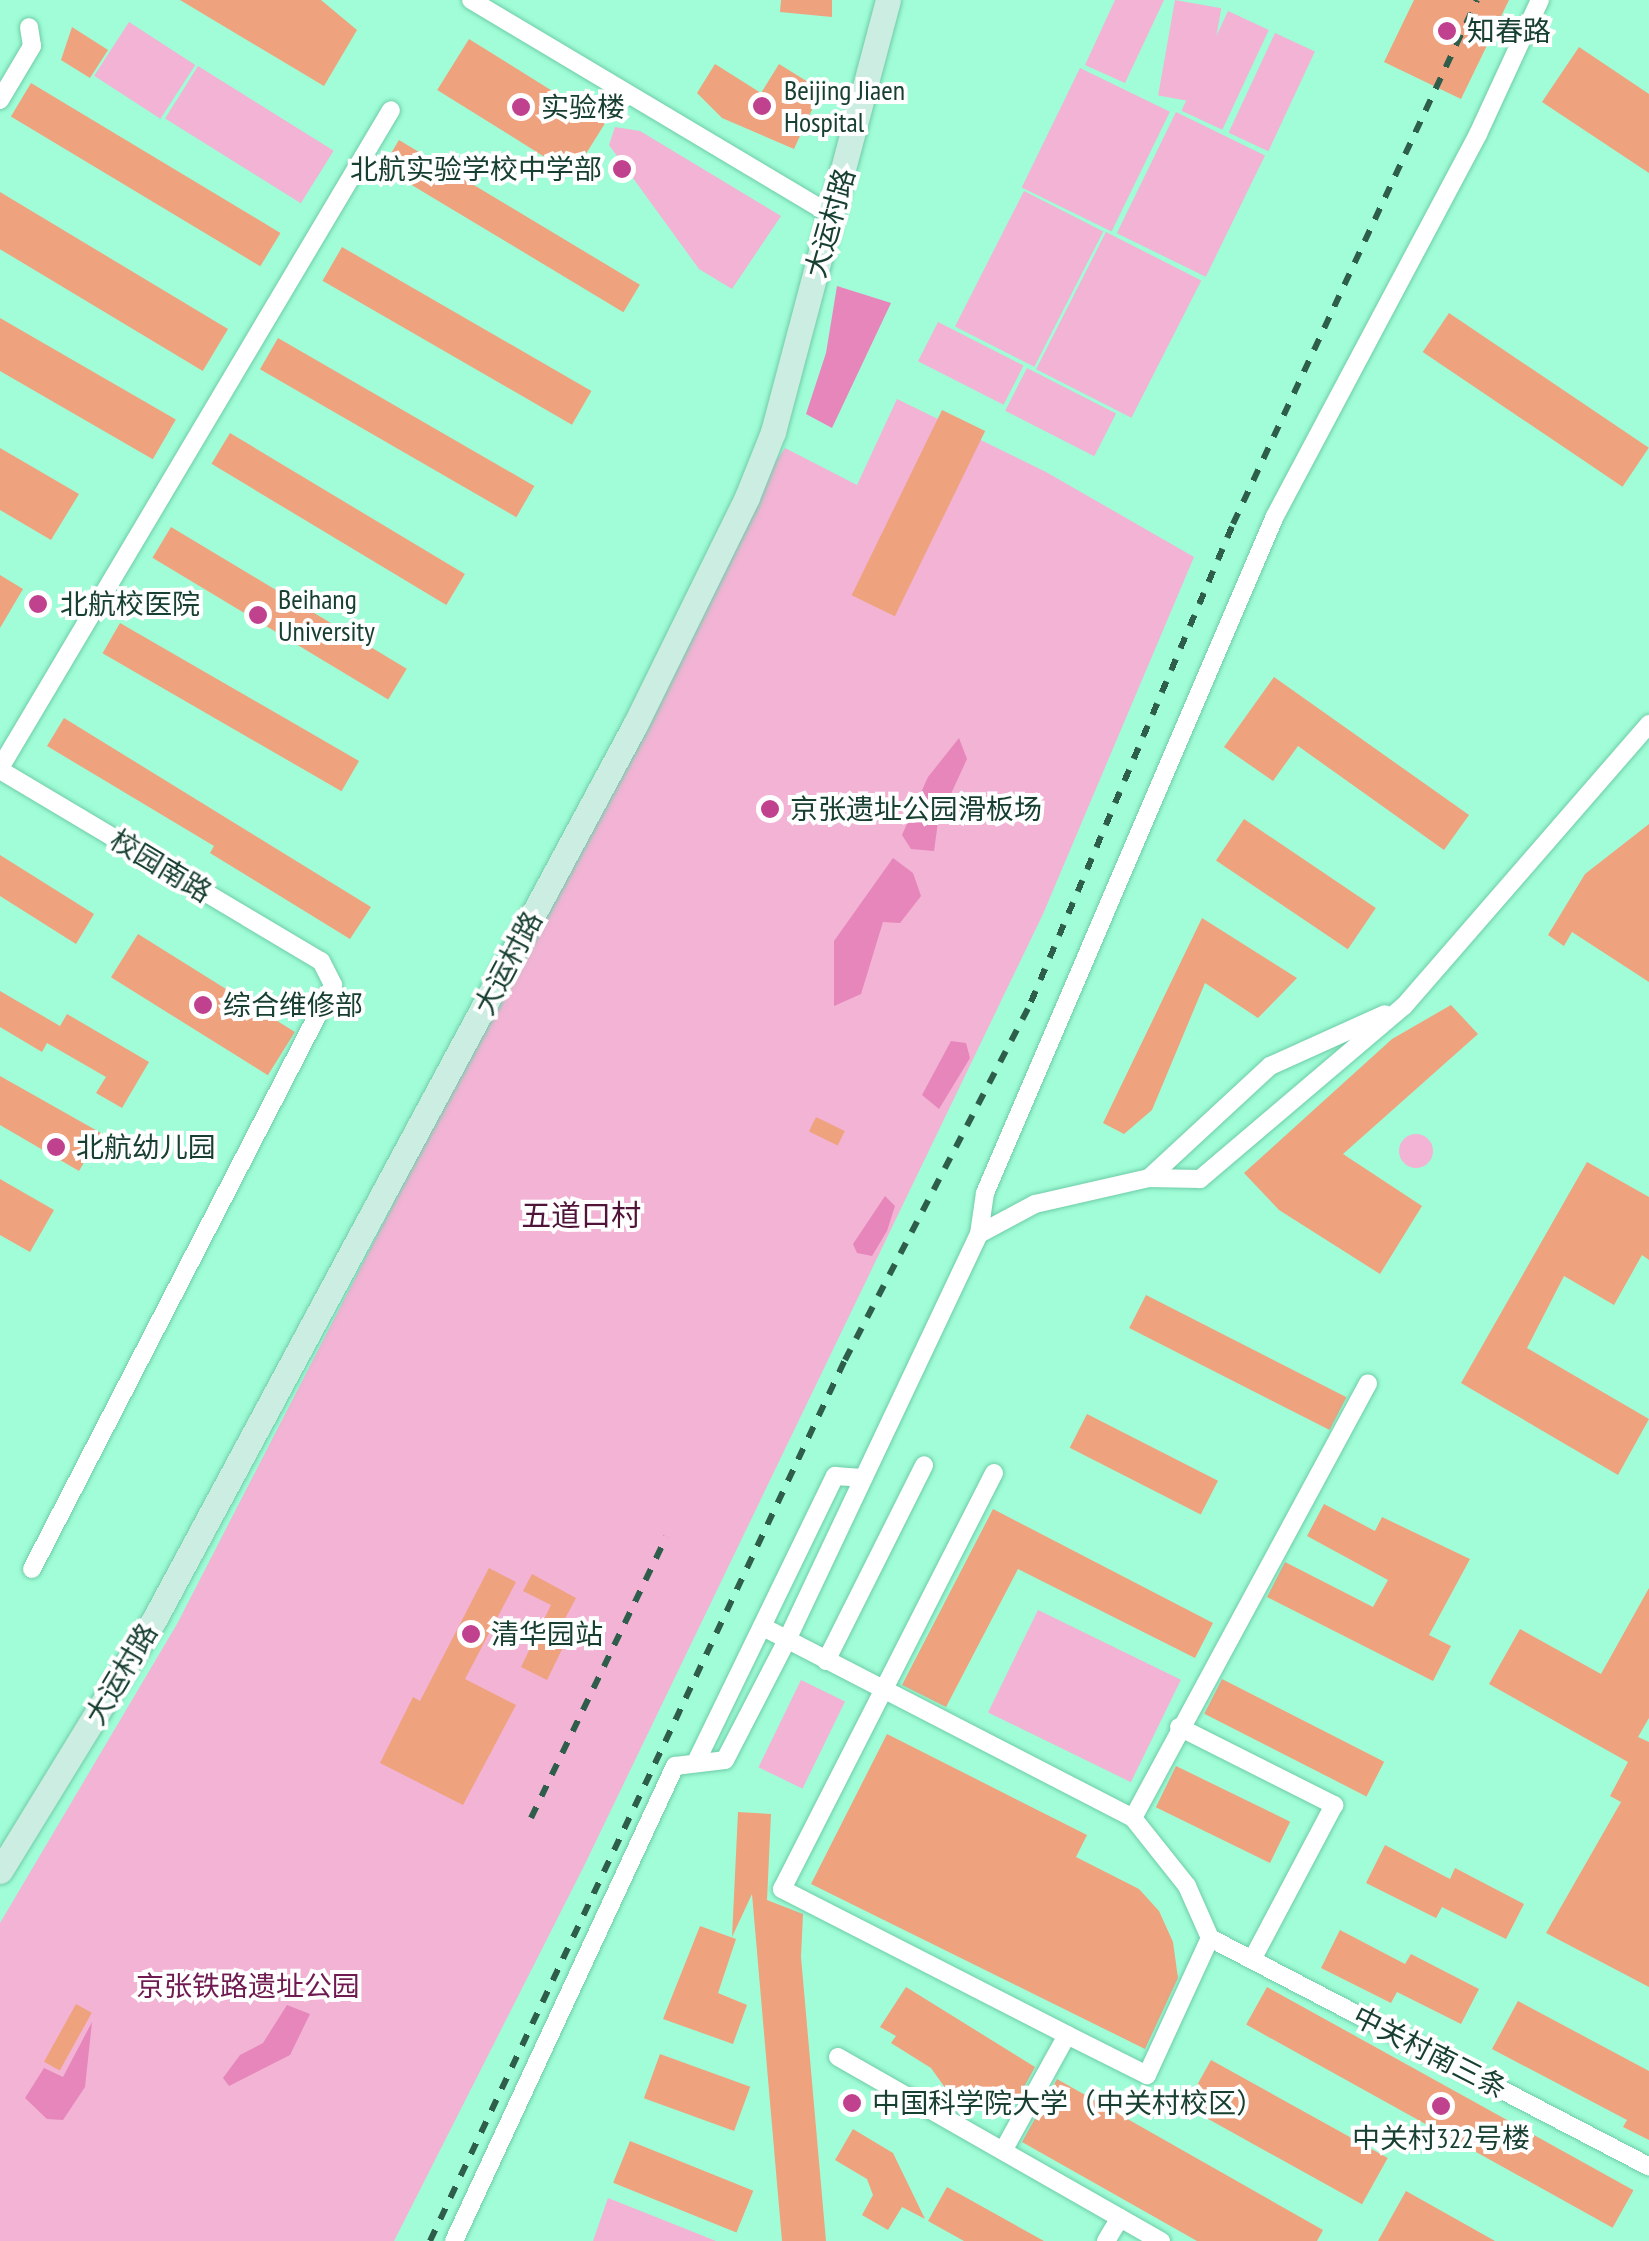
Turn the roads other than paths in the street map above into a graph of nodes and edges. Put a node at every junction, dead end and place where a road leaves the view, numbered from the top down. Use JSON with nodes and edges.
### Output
{"nodes":[{"id":1,"x":471,"y":0,"type":"edge"},
{"id":2,"x":888,"y":0,"type":"edge"},
{"id":3,"x":1540,"y":0,"type":"edge"},
{"id":4,"x":28,"y":27,"type":"dead end"},
{"id":5,"x":0,"y":100,"type":"edge"},
{"id":6,"x":392,"y":110,"type":"dead end"},
{"id":7,"x":831,"y":215,"type":"junction"},
{"id":8,"x":1649,"y":724,"type":"edge"},
{"id":9,"x":0,"y":769,"type":"edge"},
{"id":10,"x":1404,"y":1006,"type":"junction"},
{"id":11,"x":1149,"y":1178,"type":"junction"},
{"id":12,"x":979,"y":1234,"type":"junction"},
{"id":13,"x":1368,"y":1383,"type":"dead end"},
{"id":14,"x":924,"y":1465,"type":"dead end"},
{"id":15,"x":994,"y":1473,"type":"dead end"},
{"id":16,"x":862,"y":1478,"type":"junction"},
{"id":17,"x":32,"y":1569,"type":"dead end"},
{"id":18,"x":763,"y":1626,"type":"junction"},
{"id":19,"x":788,"y":1640,"type":"junction"},
{"id":20,"x":826,"y":1661,"type":"junction"},
{"id":21,"x":882,"y":1692,"type":"junction"},
{"id":22,"x":1178,"y":1727,"type":"junction"},
{"id":23,"x":698,"y":1760,"type":"junction"},
{"id":24,"x":1134,"y":1818,"type":"junction"},
{"id":25,"x":0,"y":1871,"type":"edge"},
{"id":26,"x":1210,"y":1938,"type":"junction"},
{"id":27,"x":1252,"y":1960,"type":"junction"},
{"id":28,"x":1066,"y":2034,"type":"junction"},
{"id":29,"x":838,"y":2056,"type":"dead end"},
{"id":30,"x":1002,"y":2150,"type":"junction"},
{"id":31,"x":1649,"y":2167,"type":"edge"},
{"id":32,"x":1120,"y":2218,"type":"junction"},
{"id":33,"x":454,"y":2241,"type":"edge"},
{"id":34,"x":1106,"y":2241,"type":"edge"},
{"id":35,"x":1161,"y":2241,"type":"edge"}],
"edges":[{"from":1,"to":7,"type":"street"},
{"from":2,"to":7,"type":"street","name":"大运村路"},
{"from":3,"to":12,"type":"street"},
{"from":4,"to":5,"type":"street"},
{"from":6,"to":9,"type":"street"},
{"from":7,"to":25,"type":"street","name":"大运村路"},
{"from":8,"to":10,"type":"street"},
{"from":9,"to":17,"type":"street","name":"校园南路"},
{"from":10,"to":11,"type":"street"},
{"from":10,"to":11,"type":"street"},
{"from":11,"to":12,"type":"street"},
{"from":12,"to":16,"type":"street"},
{"from":13,"to":22,"type":"street"},
{"from":14,"to":20,"type":"street"},
{"from":15,"to":21,"type":"street"},
{"from":16,"to":18,"type":"street"},
{"from":16,"to":19,"type":"street"},
{"from":18,"to":19,"type":"street"},
{"from":18,"to":23,"type":"street"},
{"from":19,"to":20,"type":"street"},
{"from":19,"to":23,"type":"street"},
{"from":20,"to":21,"type":"street"},
{"from":21,"to":24,"type":"street"},
{"from":21,"to":28,"type":"street"},
{"from":22,"to":24,"type":"street"},
{"from":22,"to":27,"type":"street"},
{"from":23,"to":33,"type":"street"},
{"from":24,"to":26,"type":"street"},
{"from":26,"to":27,"type":"street","name":"中关村南三条"},
{"from":26,"to":28,"type":"street"},
{"from":27,"to":31,"type":"street","name":"中关村南三条"},
{"from":28,"to":30,"type":"street"},
{"from":29,"to":30,"type":"street"},
{"from":30,"to":32,"type":"street"},
{"from":32,"to":34,"type":"street"},
{"from":32,"to":35,"type":"street"}]}
